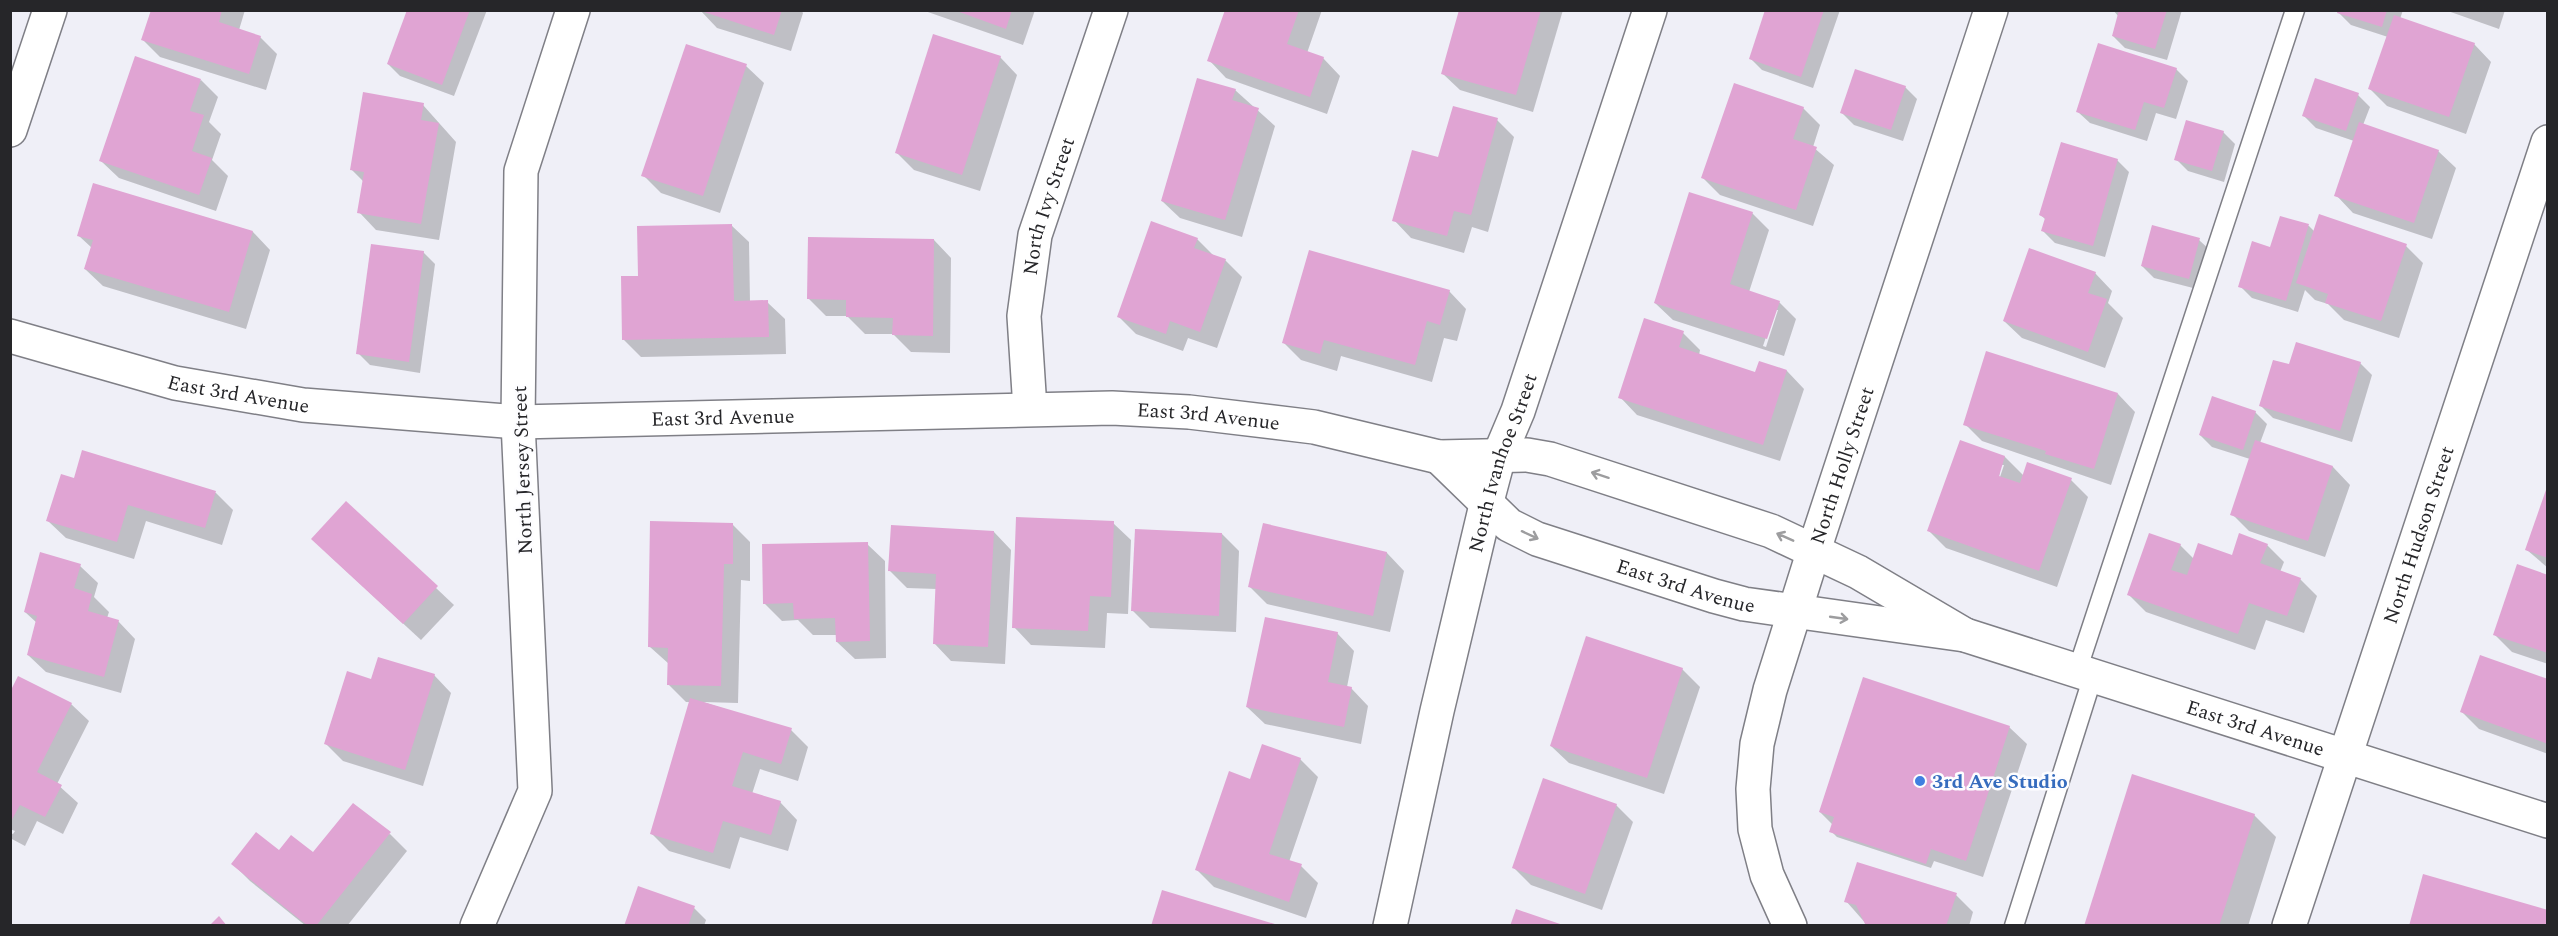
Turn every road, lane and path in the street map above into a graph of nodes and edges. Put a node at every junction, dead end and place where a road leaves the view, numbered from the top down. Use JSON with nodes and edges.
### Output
{"nodes":[{"id":1,"x":50,"y":10,"type":"edge"},
{"id":2,"x":573,"y":10,"type":"edge"},
{"id":3,"x":1111,"y":10,"type":"edge"},
{"id":4,"x":1650,"y":10,"type":"edge"},
{"id":5,"x":1991,"y":10,"type":"edge"},
{"id":6,"x":2295,"y":10,"type":"edge"},
{"id":7,"x":10,"y":130,"type":"edge"},
{"id":8,"x":2547,"y":142,"type":"edge"},
{"id":9,"x":10,"y":336,"type":"edge"},
{"id":10,"x":1030,"y":408,"type":"junction"},
{"id":11,"x":518,"y":422,"type":"junction"},
{"id":12,"x":1499,"y":456,"type":"junction"},
{"id":13,"x":1439,"y":457,"type":"junction"},
{"id":14,"x":1486,"y":505,"type":"junction"},
{"id":15,"x":1814,"y":550,"type":"junction"},
{"id":16,"x":1795,"y":612,"type":"junction"},
{"id":17,"x":1965,"y":635,"type":"junction"},
{"id":18,"x":2085,"y":673,"type":"junction"},
{"id":19,"x":2344,"y":755,"type":"junction"},
{"id":20,"x":2547,"y":821,"type":"edge"},
{"id":21,"x":477,"y":926,"type":"edge"},
{"id":22,"x":1390,"y":926,"type":"edge"},
{"id":23,"x":1790,"y":926,"type":"edge"},
{"id":24,"x":2014,"y":926,"type":"edge"},
{"id":25,"x":2289,"y":926,"type":"edge"}],
"edges":[{"from":1,"to":7,"type":"street"},
{"from":2,"to":11,"type":"street","name":"North Jersey Street"},
{"from":3,"to":10,"type":"street","name":"North Ivy Street"},
{"from":4,"to":12,"type":"street","name":"North Ivanhoe Street"},
{"from":5,"to":15,"type":"street","name":"North Holly Street"},
{"from":6,"to":18,"type":"lane"},
{"from":8,"to":19,"type":"street","name":"North Hudson Street"},
{"from":9,"to":11,"type":"street","name":"East 3rd Avenue"},
{"from":10,"to":11,"type":"street","name":"East 3rd Avenue"},
{"from":10,"to":13,"type":"street","name":"East 3rd Avenue"},
{"from":11,"to":21,"type":"street","name":"North Jersey Street"},
{"from":12,"to":13,"type":"street","name":"East 3rd Avenue"},
{"from":12,"to":14,"type":"street","name":"North Ivanhoe Street"},
{"from":15,"to":12,"type":"street","name":"East 3rd Avenue","one_way":true},
{"from":13,"to":14,"type":"street","name":"East 3rd Avenue"},
{"from":14,"to":16,"type":"street","name":"East 3rd Avenue","one_way":true},
{"from":14,"to":22,"type":"street","name":"North Ivanhoe Street"},
{"from":15,"to":16,"type":"street","name":"North Holly Street"},
{"from":15,"to":17,"type":"street","name":"East 3rd Avenue"},
{"from":16,"to":17,"type":"street","name":"East 3rd Avenue","one_way":true},
{"from":16,"to":23,"type":"street","name":"North Holly Street"},
{"from":17,"to":18,"type":"street","name":"East 3rd Avenue"},
{"from":18,"to":19,"type":"street","name":"East 3rd Avenue"},
{"from":18,"to":24,"type":"lane"},
{"from":19,"to":20,"type":"street","name":"East 3rd Avenue"},
{"from":19,"to":25,"type":"street","name":"North Hudson Street"}]}
